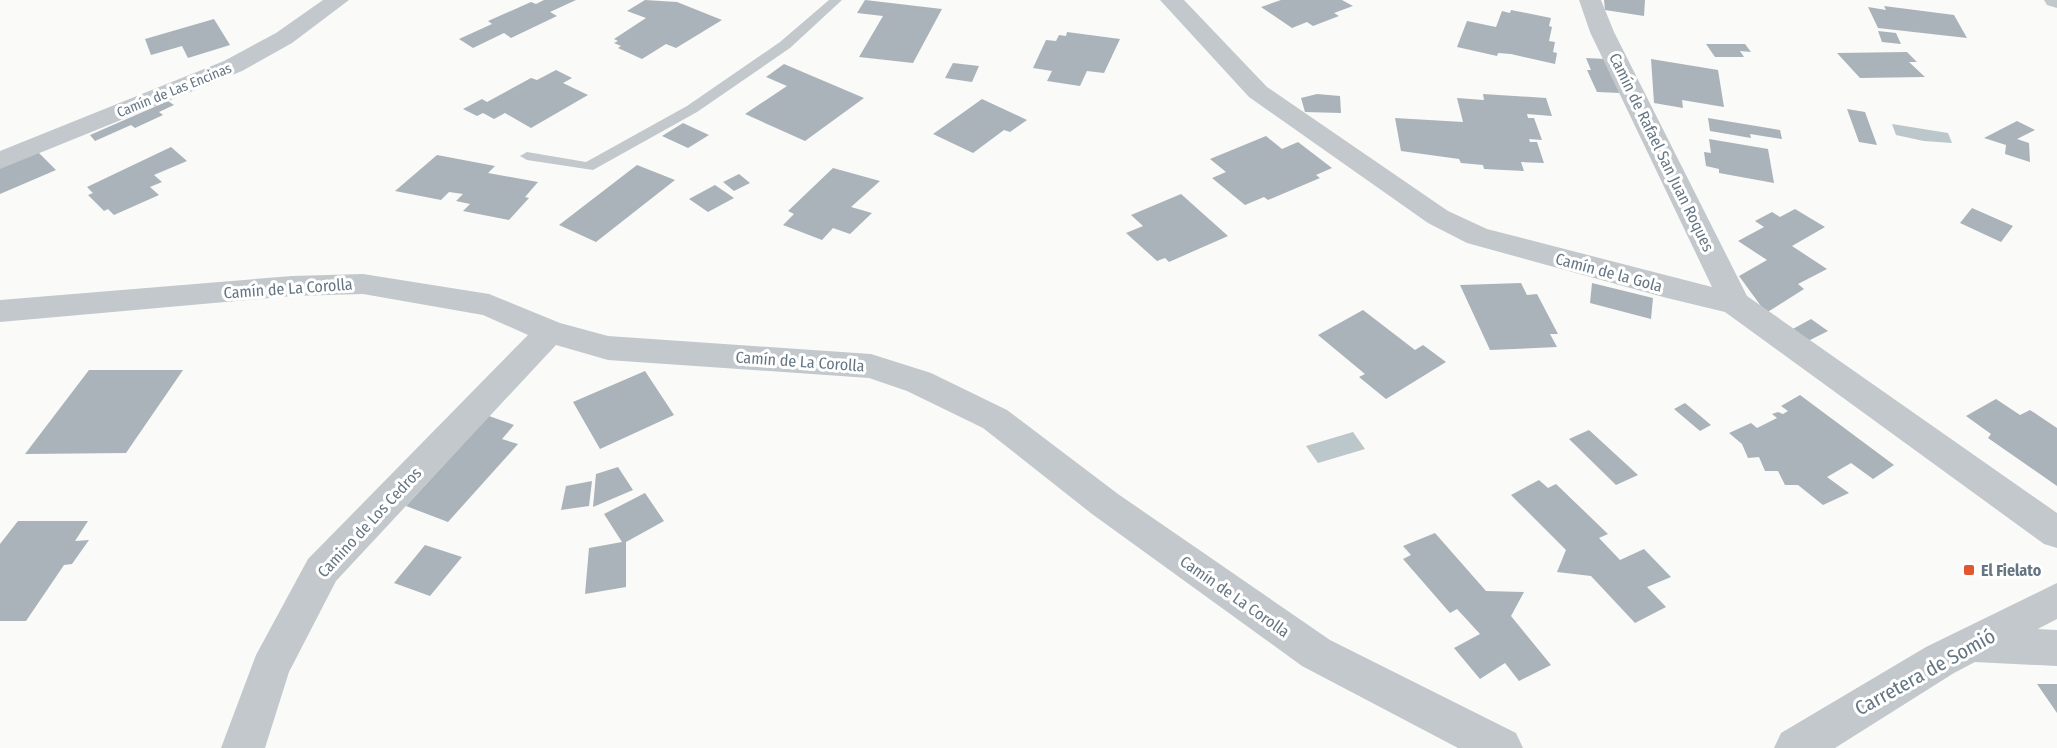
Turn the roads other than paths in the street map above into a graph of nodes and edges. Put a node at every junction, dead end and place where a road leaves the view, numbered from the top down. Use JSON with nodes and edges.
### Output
{"nodes":[{"id":1,"x":338,"y":0,"type":"edge"},
{"id":2,"x":836,"y":0,"type":"edge"},
{"id":3,"x":1172,"y":0,"type":"edge"},
{"id":4,"x":1590,"y":0,"type":"edge"},
{"id":5,"x":527,"y":156,"type":"dead end"},
{"id":6,"x":0,"y":161,"type":"edge"},
{"id":7,"x":1735,"y":303,"type":"junction"},
{"id":8,"x":0,"y":311,"type":"edge"},
{"id":9,"x":550,"y":332,"type":"junction"},
{"id":10,"x":2057,"y":533,"type":"edge"},
{"id":11,"x":2057,"y":600,"type":"edge"},
{"id":12,"x":1975,"y":644,"type":"junction"},
{"id":13,"x":2057,"y":648,"type":"edge"},
{"id":14,"x":243,"y":748,"type":"edge"},
{"id":15,"x":1501,"y":748,"type":"edge"},
{"id":16,"x":1796,"y":748,"type":"edge"}],
"edges":[{"from":1,"to":6,"type":"street","name":"Camín de Las Encinas"},
{"from":2,"to":5,"type":"lane"},
{"from":3,"to":7,"type":"street","name":"Camín de la Gola"},
{"from":4,"to":7,"type":"street","name":"Camín de Rafael San Juan Roques"},
{"from":7,"to":10,"type":"street","name":"Camín de la Gola"},
{"from":8,"to":9,"type":"street","name":"Camín de La Corolla"},
{"from":9,"to":14,"type":"street","name":"Camino de Los Cedros"},
{"from":9,"to":15,"type":"street","name":"Camín de La Corolla"},
{"from":11,"to":12,"type":"street","name":"Carretera de Somió"},
{"from":12,"to":13,"type":"street"},
{"from":12,"to":16,"type":"street","name":"Carretera de Somió"}]}
